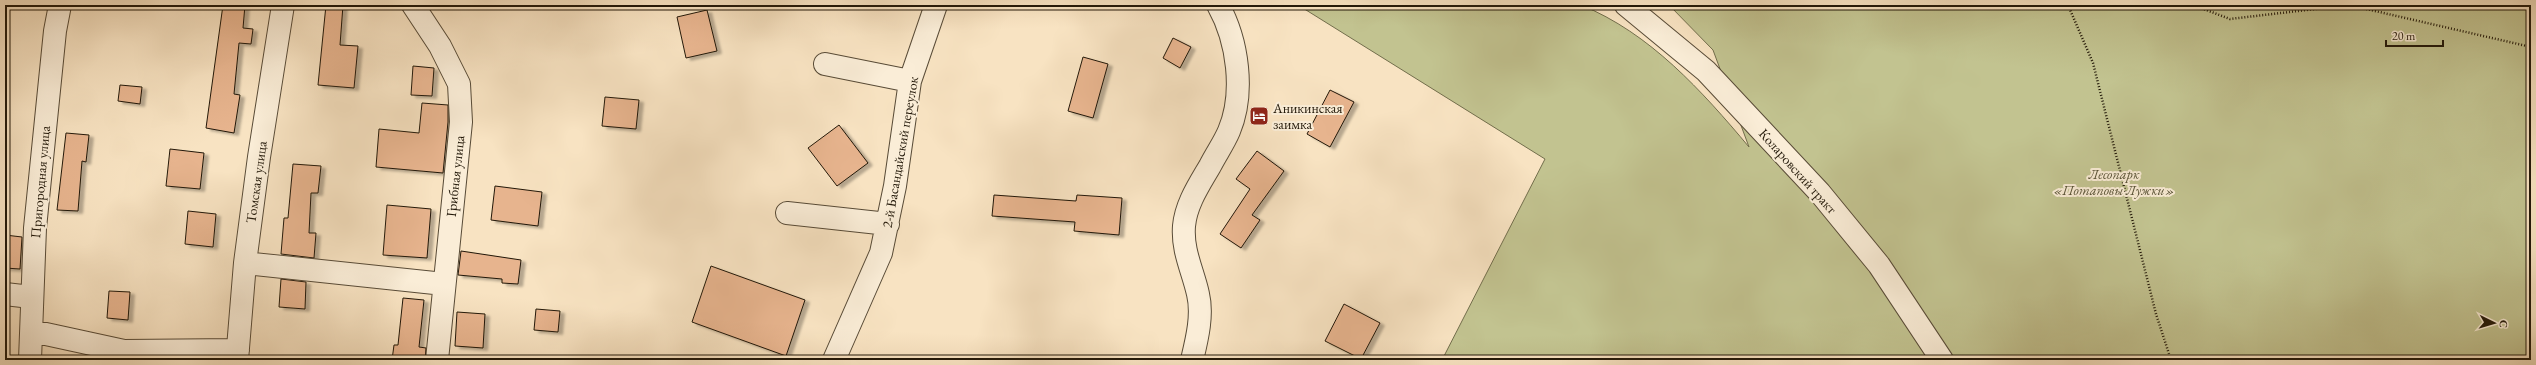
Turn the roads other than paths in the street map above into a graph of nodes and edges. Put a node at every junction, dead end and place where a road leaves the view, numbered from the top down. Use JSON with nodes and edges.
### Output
{"nodes":[{"id":1,"x":60,"y":5,"type":"edge"},
{"id":2,"x":283,"y":5,"type":"edge"},
{"id":3,"x":413,"y":5,"type":"edge"},
{"id":4,"x":936,"y":5,"type":"edge"},
{"id":5,"x":1218,"y":5,"type":"edge"},
{"id":6,"x":1626,"y":5,"type":"edge"},
{"id":7,"x":825,"y":64,"type":"dead end"},
{"id":8,"x":910,"y":81,"type":"junction"},
{"id":9,"x":787,"y":213,"type":"dead end"},
{"id":10,"x":888,"y":224,"type":"junction"},
{"id":11,"x":246,"y":263,"type":"junction"},
{"id":12,"x":444,"y":284,"type":"junction"},
{"id":13,"x":5,"y":294,"type":"edge"},
{"id":14,"x":31,"y":297,"type":"junction"},
{"id":15,"x":32,"y":331,"type":"junction"},
{"id":16,"x":237,"y":355,"type":"edge"},
{"id":17,"x":30,"y":360,"type":"edge"},
{"id":18,"x":437,"y":360,"type":"edge"},
{"id":19,"x":834,"y":360,"type":"edge"},
{"id":20,"x":1192,"y":360,"type":"edge"},
{"id":21,"x":1942,"y":360,"type":"edge"}],
"edges":[{"from":1,"to":14,"type":"street","name":"Пригородная улица"},
{"from":2,"to":11,"type":"street","name":"Томская улица"},
{"from":3,"to":12,"type":"street","name":"Грибная улица"},
{"from":4,"to":8,"type":"street","name":"2-й Басандайский переулок"},
{"from":5,"to":20,"type":"street"},
{"from":6,"to":21,"type":"street","name":"Коларовский тракт"},
{"from":7,"to":8,"type":"street"},
{"from":8,"to":10,"type":"street","name":"2-й Басандайский переулок"},
{"from":9,"to":10,"type":"street"},
{"from":10,"to":19,"type":"street","name":"2-й Басандайский переулок"},
{"from":11,"to":12,"type":"street"},
{"from":11,"to":16,"type":"street","name":"Томская улица"},
{"from":12,"to":18,"type":"street","name":"Грибная улица"},
{"from":13,"to":14,"type":"street"},
{"from":14,"to":15,"type":"street","name":"Пригородная улица"},
{"from":15,"to":16,"type":"street"},
{"from":15,"to":17,"type":"street","name":"Пригородная улица"}]}
